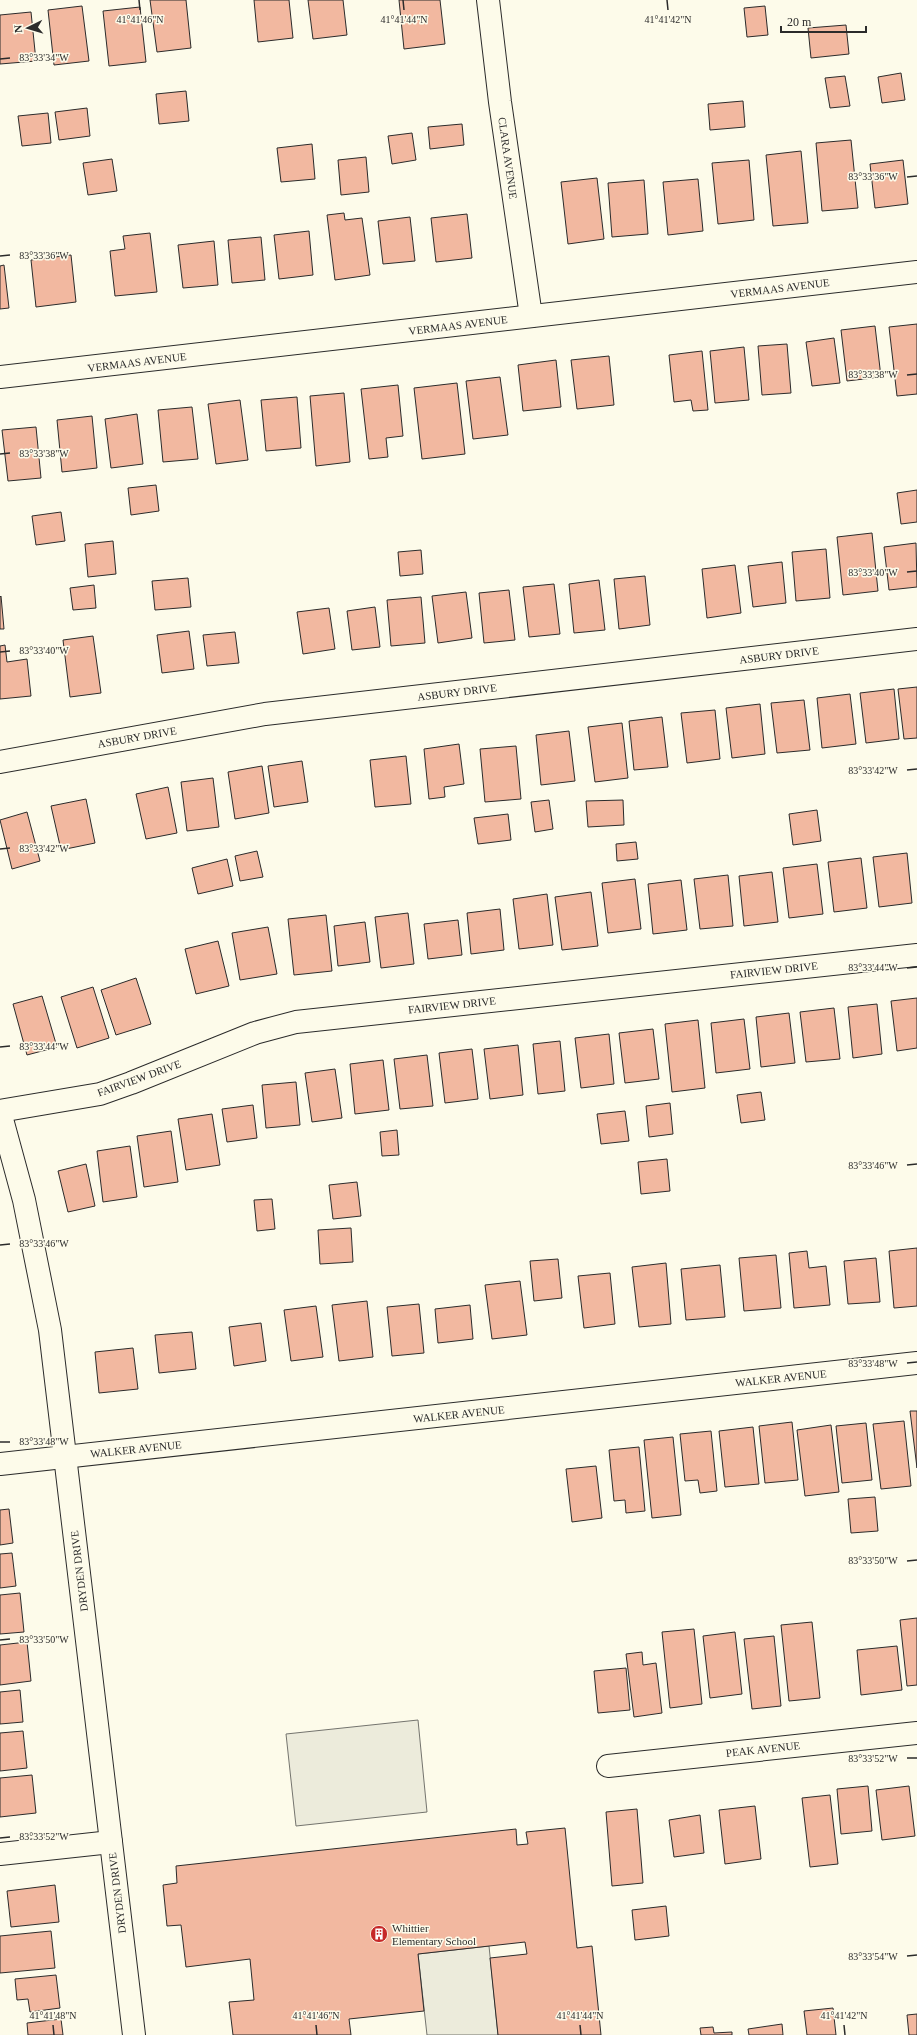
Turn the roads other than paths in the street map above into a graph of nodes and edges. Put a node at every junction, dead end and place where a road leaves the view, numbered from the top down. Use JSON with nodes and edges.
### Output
{"nodes":[{"id":1,"x":488,"y":0,"type":"edge"},
{"id":2,"x":917,"y":272,"type":"edge"},
{"id":3,"x":531,"y":316,"type":"junction"},
{"id":4,"x":0,"y":378,"type":"edge"},
{"id":5,"x":917,"y":640,"type":"edge"},
{"id":6,"x":0,"y":762,"type":"edge"},
{"id":7,"x":917,"y":955,"type":"edge"},
{"id":8,"x":0,"y":1111,"type":"edge"},
{"id":9,"x":917,"y":1363,"type":"edge"},
{"id":10,"x":65,"y":1457,"type":"junction"},
{"id":11,"x":0,"y":1464,"type":"edge"},
{"id":12,"x":917,"y":1733,"type":"edge"},
{"id":13,"x":608,"y":1766,"type":"dead end"},
{"id":14,"x":111,"y":1842,"type":"junction"},
{"id":15,"x":0,"y":1854,"type":"edge"},
{"id":16,"x":134,"y":2035,"type":"edge"}],
"edges":[{"from":1,"to":3,"type":"street","name":"CLARA AVENUE"},
{"from":2,"to":3,"type":"street","name":"VERMAAS AVENUE"},
{"from":3,"to":4,"type":"street","name":"VERMAAS AVENUE"},
{"from":5,"to":6,"type":"street","name":"ASBURY DRIVE"},
{"from":7,"to":8,"type":"street","name":"FAIRVIEW DRIVE"},
{"from":8,"to":10,"type":"street","name":"DRYDEN DRIVE"},
{"from":9,"to":10,"type":"street","name":"WALKER AVENUE"},
{"from":10,"to":11,"type":"street","name":"WALKER AVENUE"},
{"from":10,"to":14,"type":"street","name":"DRYDEN DRIVE"},
{"from":12,"to":13,"type":"street","name":"PEAK AVENUE"},
{"from":14,"to":15,"type":"street"},
{"from":14,"to":16,"type":"street","name":"DRYDEN DRIVE"}]}
